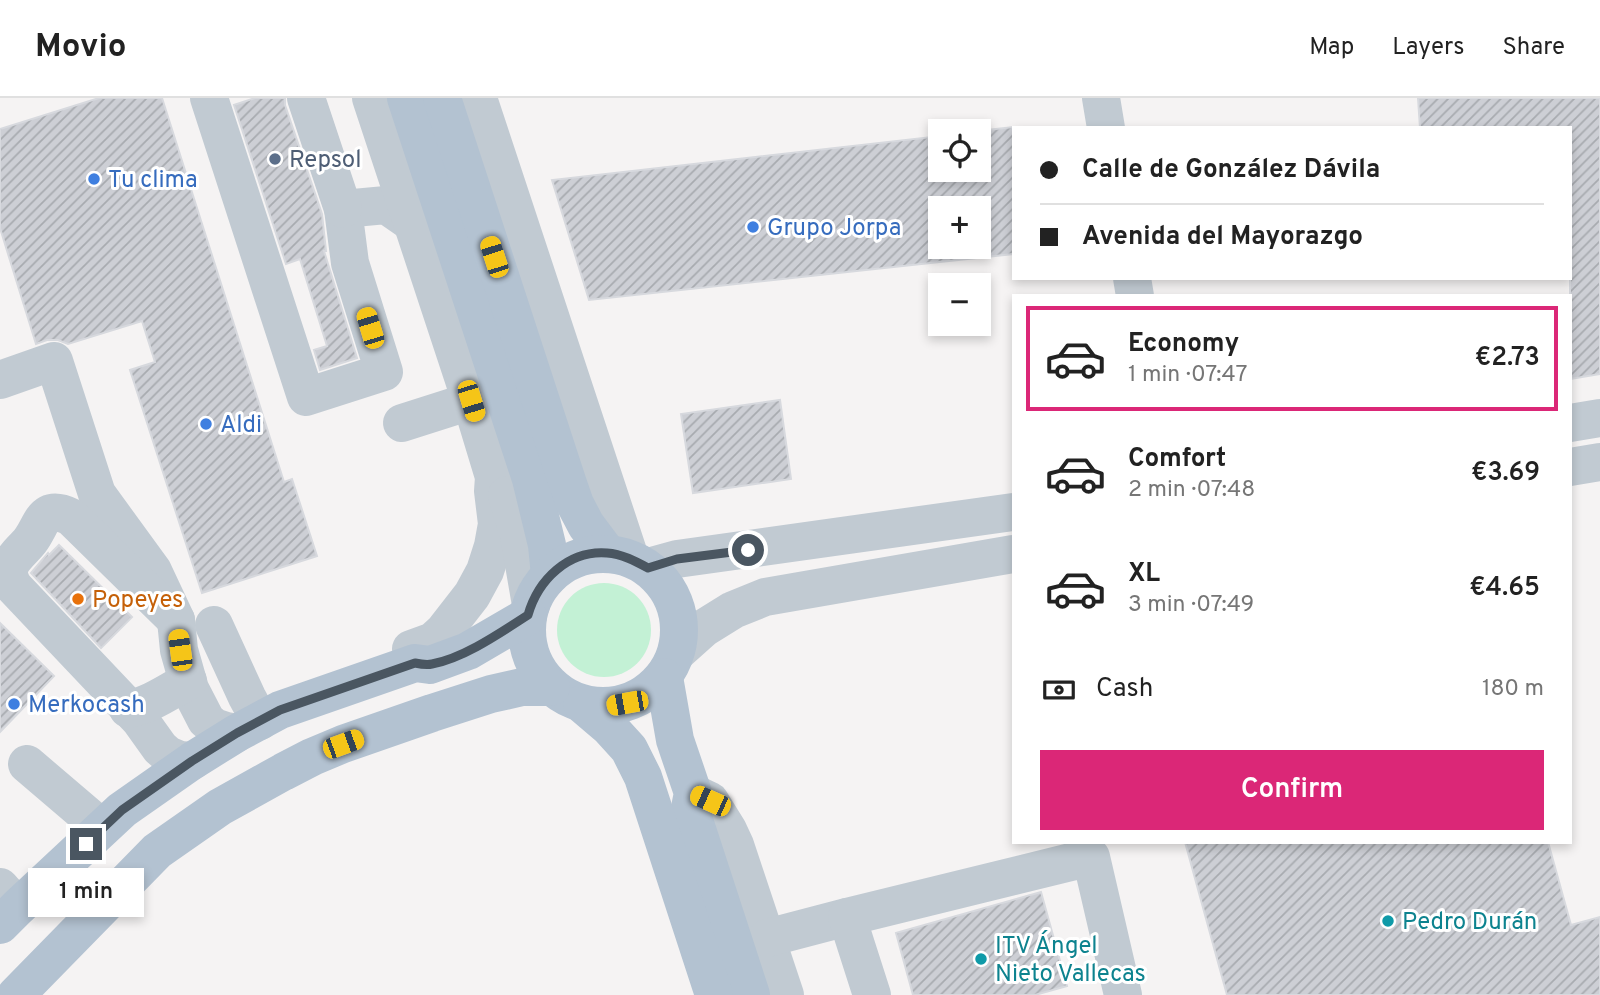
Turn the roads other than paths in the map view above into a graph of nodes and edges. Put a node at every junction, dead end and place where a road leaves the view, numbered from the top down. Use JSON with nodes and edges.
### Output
{"nodes":[{"id":1,"x":209,"y":98,"type":"edge"},
{"id":2,"x":306,"y":98,"type":"edge"},
{"id":3,"x":371,"y":98,"type":"edge"},
{"id":4,"x":407,"y":98,"type":"edge"},
{"id":5,"x":442,"y":98,"type":"edge"},
{"id":6,"x":478,"y":98,"type":"edge"},
{"id":7,"x":1101,"y":98,"type":"edge"},
{"id":8,"x":1106,"y":126,"type":"edge"},
{"id":9,"x":343,"y":209,"type":"junction"},
{"id":10,"x":412,"y":222,"type":"junction"},
{"id":11,"x":0,"y":380,"type":"edge"},
{"id":12,"x":471,"y":401,"type":"junction"},
{"id":13,"x":1600,"y":418,"type":"edge"},
{"id":14,"x":402,"y":423,"type":"dead end"},
{"id":15,"x":1572,"y":423,"type":"edge"},
{"id":16,"x":1600,"y":462,"type":"edge"},
{"id":17,"x":1572,"y":467,"type":"edge"},
{"id":18,"x":494,"y":477,"type":"junction"},
{"id":19,"x":1012,"y":512,"type":"edge"},
{"id":20,"x":1012,"y":554,"type":"edge"},
{"id":21,"x":628,"y":559,"type":"junction"},
{"id":22,"x":536,"y":598,"type":"junction"},
{"id":23,"x":214,"y":625,"type":"dead end"},
{"id":24,"x":411,"y":649,"type":"dead end"},
{"id":25,"x":181,"y":650,"type":"junction"},
{"id":26,"x":670,"y":665,"type":"junction"},
{"id":27,"x":566,"y":695,"type":"junction"},
{"id":28,"x":128,"y":709,"type":"junction"},
{"id":29,"x":249,"y":727,"type":"junction"},
{"id":30,"x":192,"y":761,"type":"junction"},
{"id":31,"x":27,"y":764,"type":"dead end"},
{"id":32,"x":692,"y":793,"type":"junction"},
{"id":33,"x":102,"y":828,"type":"junction"},
{"id":34,"x":6,"y":906,"type":"edge"},
{"id":35,"x":847,"y":917,"type":"junction"},
{"id":36,"x":767,"y":938,"type":"junction"},
{"id":37,"x":16,"y":995,"type":"edge"},
{"id":38,"x":714,"y":995,"type":"edge"},
{"id":39,"x":751,"y":995,"type":"edge"},
{"id":40,"x":785,"y":995,"type":"edge"},
{"id":41,"x":872,"y":995,"type":"edge"},
{"id":42,"x":1123,"y":995,"type":"edge"}],
"edges":[{"from":1,"to":9,"type":"street"},
{"from":2,"to":9,"type":"street"},
{"from":3,"to":10,"type":"street"},
{"from":4,"to":22,"type":"main road"},
{"from":5,"to":21,"type":"main road"},
{"from":6,"to":21,"type":"street"},
{"from":7,"to":8,"type":"street"},
{"from":9,"to":10,"type":"street"},
{"from":10,"to":12,"type":"street"},
{"from":11,"to":25,"type":"street"},
{"from":12,"to":14,"type":"street"},
{"from":12,"to":18,"type":"street"},
{"from":13,"to":15,"type":"street"},
{"from":16,"to":17,"type":"street"},
{"from":18,"to":22,"type":"street"},
{"from":18,"to":24,"type":"street"},
{"from":19,"to":21,"type":"street"},
{"from":20,"to":26,"type":"street"},
{"from":21,"to":22,"type":"main road"},
{"from":21,"to":26,"type":"main road"},
{"from":22,"to":27,"type":"main road"},
{"from":22,"to":29,"type":"main road"},
{"from":23,"to":29,"type":"street"},
{"from":25,"to":28,"type":"street"},
{"from":25,"to":28,"type":"street"},
{"from":25,"to":29,"type":"street"},
{"from":26,"to":27,"type":"main road"},
{"from":26,"to":32,"type":"main road"},
{"from":27,"to":37,"type":"main road"},
{"from":27,"to":38,"type":"main road"},
{"from":28,"to":30,"type":"street"},
{"from":29,"to":30,"type":"main road"},
{"from":30,"to":33,"type":"main road"},
{"from":31,"to":33,"type":"street"},
{"from":32,"to":36,"type":"street"},
{"from":32,"to":39,"type":"main road"},
{"from":33,"to":34,"type":"main road"},
{"from":35,"to":36,"type":"street"},
{"from":35,"to":41,"type":"street"},
{"from":35,"to":42,"type":"street"},
{"from":36,"to":40,"type":"street"}]}
